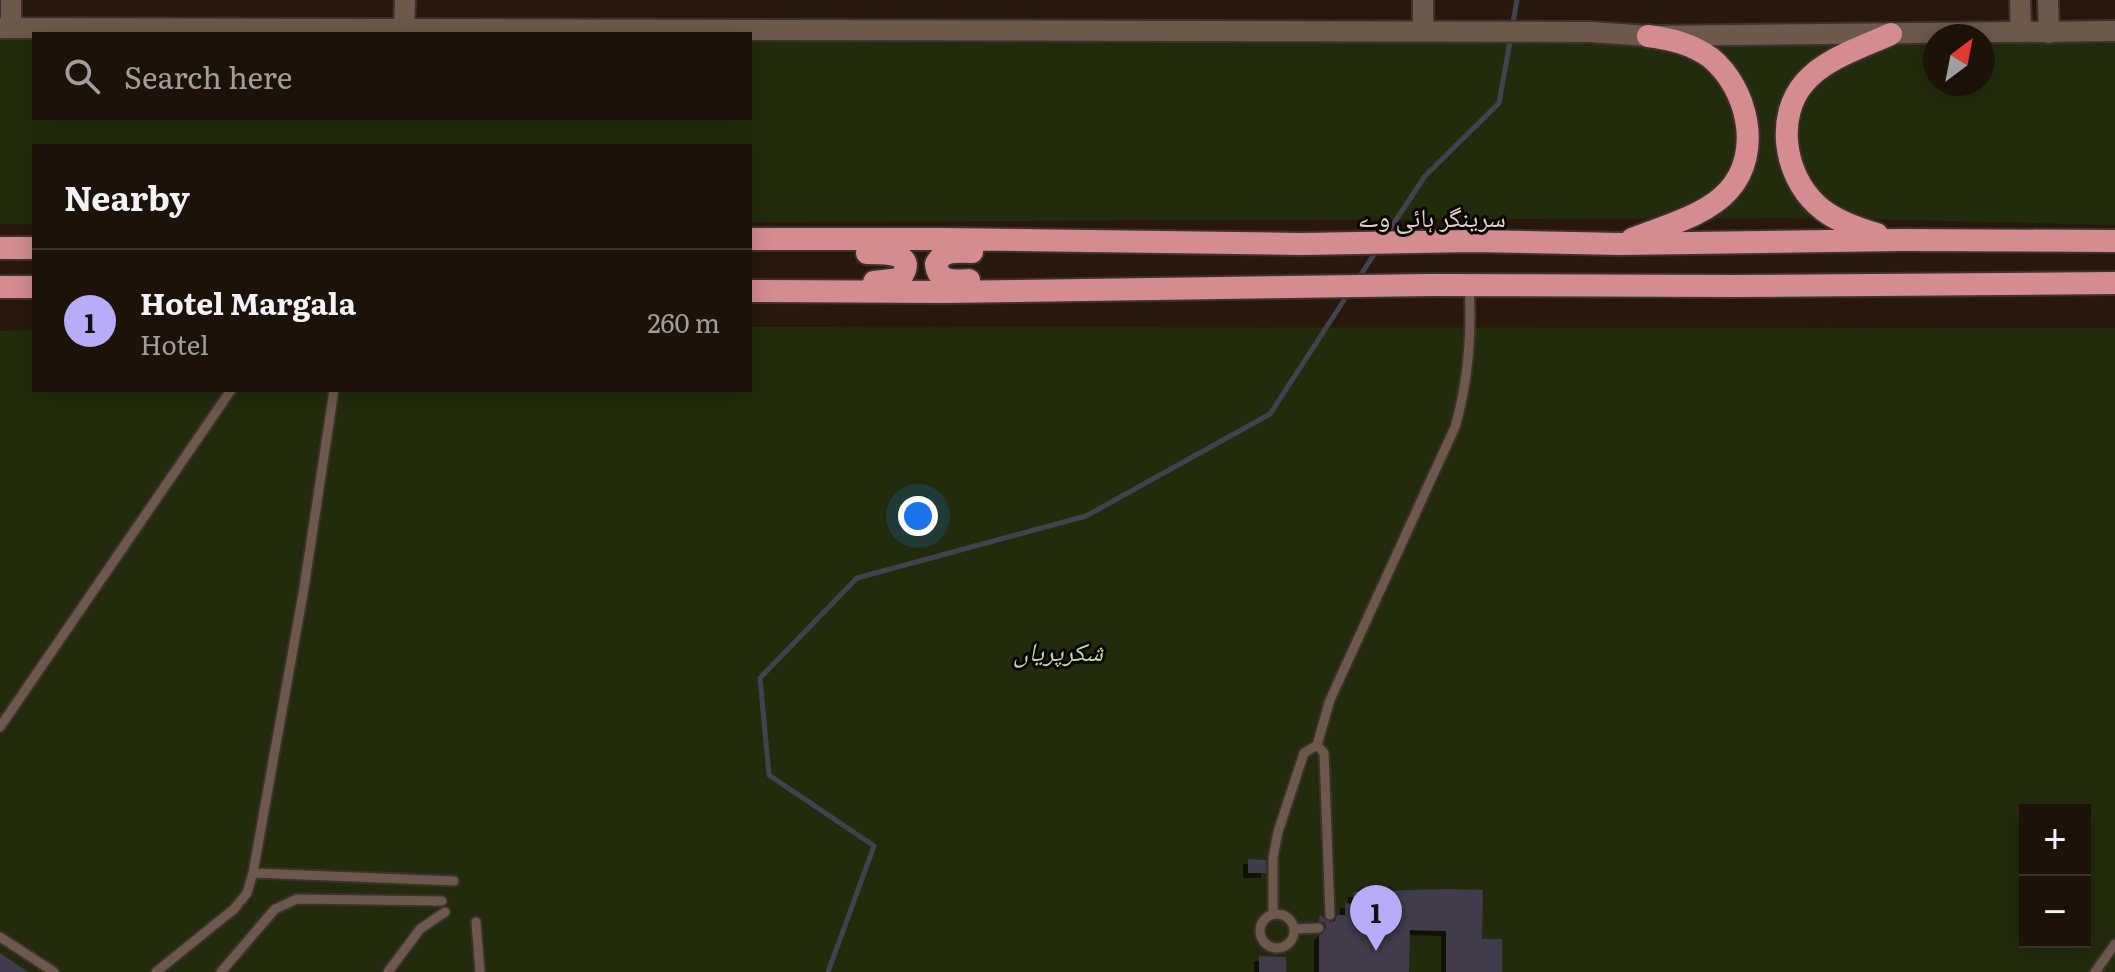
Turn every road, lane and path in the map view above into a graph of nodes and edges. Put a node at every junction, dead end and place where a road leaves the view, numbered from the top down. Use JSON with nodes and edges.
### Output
{"nodes":[{"id":1,"x":11,"y":0,"type":"edge"},
{"id":2,"x":18,"y":0,"type":"edge"},
{"id":3,"x":405,"y":0,"type":"edge"},
{"id":4,"x":1423,"y":0,"type":"edge"},
{"id":5,"x":2020,"y":0,"type":"edge"},
{"id":6,"x":2048,"y":0,"type":"edge"},
{"id":7,"x":0,"y":1,"type":"edge"},
{"id":8,"x":6,"y":28,"type":"edge"},
{"id":9,"x":404,"y":31,"type":"junction"},
{"id":10,"x":2115,"y":31,"type":"edge"},
{"id":11,"x":1423,"y":32,"type":"junction"},
{"id":12,"x":2021,"y":32,"type":"junction"},
{"id":13,"x":2049,"y":33,"type":"junction"},
{"id":14,"x":1891,"y":34,"type":"junction"},
{"id":15,"x":1648,"y":36,"type":"junction"},
{"id":16,"x":752,"y":239,"type":"edge"},
{"id":17,"x":1899,"y":240,"type":"junction"},
{"id":18,"x":2115,"y":241,"type":"edge"},
{"id":19,"x":1235,"y":243,"type":"junction"},
{"id":20,"x":1620,"y":244,"type":"junction"},
{"id":21,"x":0,"y":248,"type":"edge"},
{"id":22,"x":32,"y":248,"type":"edge"},
{"id":23,"x":752,"y":253,"type":"edge"},
{"id":24,"x":752,"y":280,"type":"edge"},
{"id":25,"x":2115,"y":283,"type":"edge"},
{"id":26,"x":1469,"y":285,"type":"junction"},
{"id":27,"x":0,"y":287,"type":"edge"},
{"id":28,"x":32,"y":287,"type":"edge"},
{"id":29,"x":1266,"y":288,"type":"junction"},
{"id":30,"x":752,"y":291,"type":"edge"},
{"id":31,"x":230,"y":392,"type":"edge"},
{"id":32,"x":334,"y":392,"type":"edge"},
{"id":33,"x":0,"y":727,"type":"edge"},
{"id":34,"x":1317,"y":745,"type":"junction"},
{"id":35,"x":253,"y":873,"type":"junction"},
{"id":36,"x":454,"y":881,"type":"dead end"},
{"id":37,"x":442,"y":901,"type":"dead end"},
{"id":38,"x":445,"y":912,"type":"dead end"},
{"id":39,"x":1273,"y":914,"type":"junction"},
{"id":40,"x":1330,"y":915,"type":"dead end"},
{"id":41,"x":476,"y":922,"type":"dead end"},
{"id":42,"x":1319,"y":928,"type":"dead end"},
{"id":43,"x":1294,"y":929,"type":"junction"},
{"id":44,"x":0,"y":937,"type":"edge"},
{"id":45,"x":2115,"y":944,"type":"edge"},
{"id":46,"x":54,"y":972,"type":"edge"},
{"id":47,"x":156,"y":972,"type":"edge"},
{"id":48,"x":221,"y":972,"type":"edge"},
{"id":49,"x":388,"y":972,"type":"edge"},
{"id":50,"x":480,"y":972,"type":"edge"},
{"id":51,"x":2095,"y":972,"type":"edge"}],
"edges":[{"from":1,"to":2,"type":"main road"},
{"from":1,"to":7,"type":"main road"},
{"from":1,"to":8,"type":"main road"},
{"from":3,"to":9,"type":"main road"},
{"from":4,"to":11,"type":"main road"},
{"from":5,"to":12,"type":"main road"},
{"from":6,"to":13,"type":"main road"},
{"from":8,"to":9,"type":"main road"},
{"from":9,"to":11,"type":"main road"},
{"from":10,"to":13,"type":"main road"},
{"from":11,"to":15,"type":"main road"},
{"from":12,"to":13,"type":"main road"},
{"from":12,"to":14,"type":"main road"},
{"from":14,"to":15,"type":"main road"},
{"from":14,"to":17,"type":"highway"},
{"from":15,"to":20,"type":"highway"},
{"from":16,"to":19,"type":"highway","name":"سرینگر ہائی وے"},
{"from":17,"to":18,"type":"highway","name":"سرینگر ہائی وے"},
{"from":17,"to":20,"type":"highway","name":"سرینگر ہائی وے"},
{"from":19,"to":20,"type":"highway","name":"سرینگر ہائی وے"},
{"from":19,"to":29,"type":"highway"},
{"from":21,"to":22,"type":"highway"},
{"from":23,"to":24,"type":"highway"},
{"from":25,"to":26,"type":"highway"},
{"from":26,"to":29,"type":"highway"},
{"from":26,"to":34,"type":"lane"},
{"from":27,"to":28,"type":"highway"},
{"from":29,"to":30,"type":"highway"},
{"from":31,"to":33,"type":"lane"},
{"from":32,"to":35,"type":"lane"},
{"from":34,"to":39,"type":"lane"},
{"from":34,"to":40,"type":"lane"},
{"from":35,"to":36,"type":"lane"},
{"from":35,"to":47,"type":"lane"},
{"from":37,"to":48,"type":"lane"},
{"from":38,"to":49,"type":"lane"},
{"from":39,"to":43,"type":"lane"},
{"from":39,"to":43,"type":"lane"},
{"from":41,"to":50,"type":"lane"},
{"from":42,"to":43,"type":"lane"},
{"from":44,"to":46,"type":"lane"},
{"from":45,"to":51,"type":"lane"}]}
